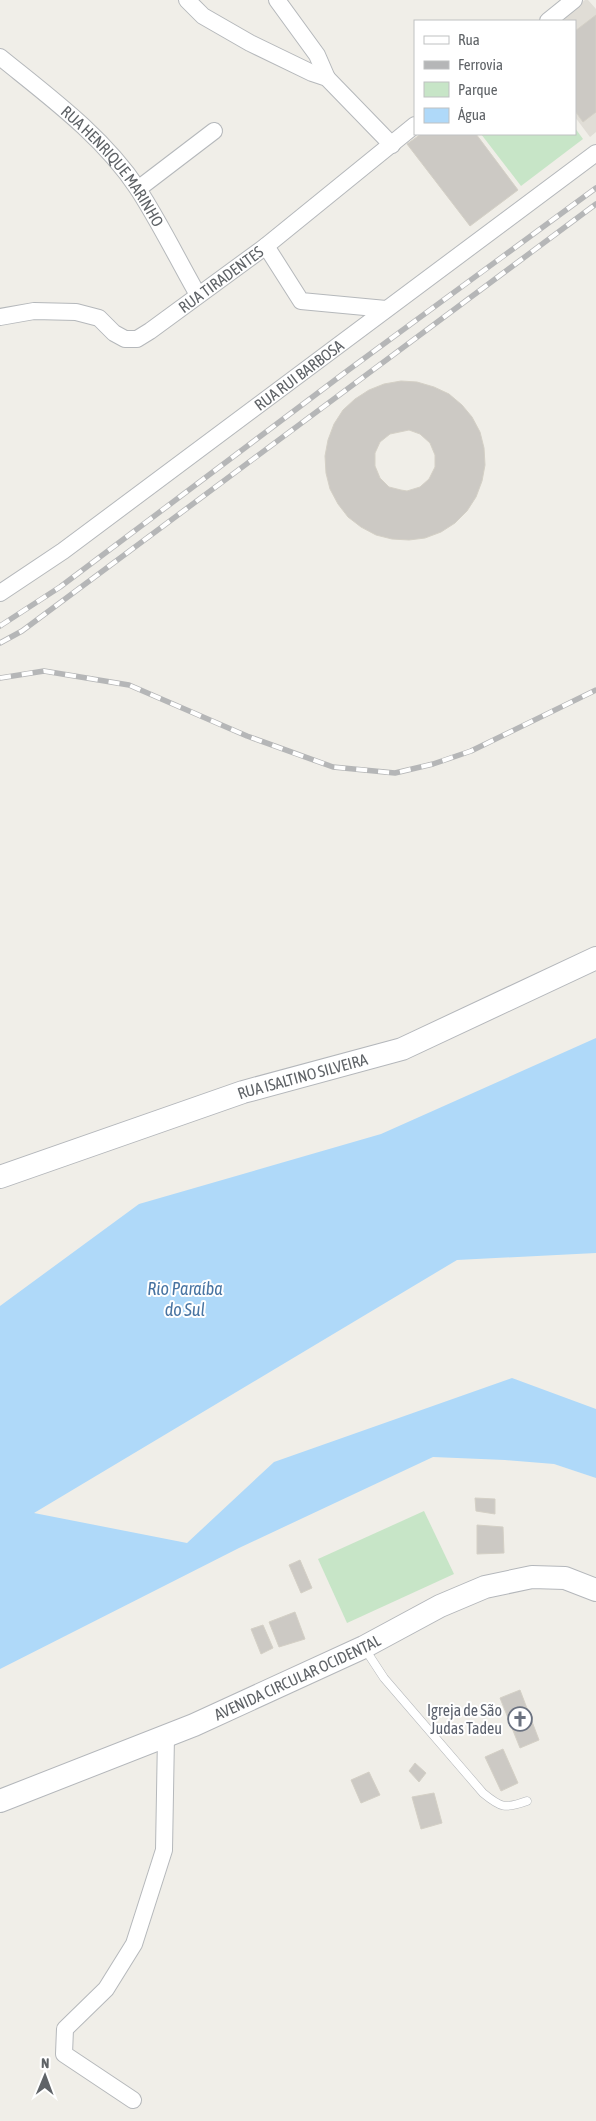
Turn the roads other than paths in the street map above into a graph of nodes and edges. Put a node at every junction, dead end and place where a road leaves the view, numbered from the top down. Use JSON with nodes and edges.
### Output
{"nodes":[{"id":1,"x":187,"y":0,"type":"edge"},
{"id":2,"x":277,"y":0,"type":"edge"},
{"id":3,"x":574,"y":0,"type":"edge"},
{"id":4,"x":549,"y":20,"type":"edge"},
{"id":5,"x":0,"y":57,"type":"edge"},
{"id":6,"x":327,"y":78,"type":"junction"},
{"id":7,"x":414,"y":126,"type":"edge"},
{"id":8,"x":214,"y":131,"type":"dead end"},
{"id":9,"x":392,"y":145,"type":"junction"},
{"id":10,"x":596,"y":153,"type":"edge"},
{"id":11,"x":138,"y":188,"type":"junction"},
{"id":12,"x":266,"y":246,"type":"junction"},
{"id":13,"x":198,"y":295,"type":"junction"},
{"id":14,"x":386,"y":309,"type":"junction"},
{"id":15,"x":0,"y":317,"type":"edge"},
{"id":16,"x":0,"y":593,"type":"edge"},
{"id":17,"x":596,"y":958,"type":"edge"},
{"id":18,"x":0,"y":1177,"type":"edge"},
{"id":19,"x":596,"y":1590,"type":"edge"},
{"id":20,"x":364,"y":1647,"type":"junction"},
{"id":21,"x":166,"y":1736,"type":"junction"},
{"id":22,"x":0,"y":1801,"type":"edge"},
{"id":23,"x":527,"y":1801,"type":"dead end"},
{"id":24,"x":132,"y":2100,"type":"dead end"}],
"edges":[{"from":1,"to":6,"type":"street"},
{"from":2,"to":6,"type":"street"},
{"from":3,"to":4,"type":"street"},
{"from":5,"to":11,"type":"street","name":"RUA HENRIQUE MARINHO"},
{"from":6,"to":9,"type":"street"},
{"from":7,"to":9,"type":"street","name":"RUA TIRADENTES"},
{"from":8,"to":11,"type":"street"},
{"from":9,"to":12,"type":"street","name":"RUA TIRADENTES"},
{"from":10,"to":14,"type":"street","name":"RUA RUI BARBOSA"},
{"from":11,"to":13,"type":"street","name":"RUA HENRIQUE MARINHO"},
{"from":12,"to":13,"type":"street","name":"RUA TIRADENTES"},
{"from":12,"to":14,"type":"street"},
{"from":13,"to":15,"type":"street","name":"RUA TIRADENTES"},
{"from":14,"to":16,"type":"street","name":"RUA RUI BARBOSA"},
{"from":17,"to":18,"type":"street","name":"RUA ISALTINO SILVEIRA"},
{"from":19,"to":20,"type":"street","name":"AVENIDA CIRCULAR OCIDENTAL"},
{"from":20,"to":21,"type":"street","name":"AVENIDA CIRCULAR OCIDENTAL"},
{"from":20,"to":23,"type":"lane"},
{"from":21,"to":22,"type":"street","name":"AVENIDA CIRCULAR OCIDENTAL"},
{"from":21,"to":24,"type":"street"}]}
